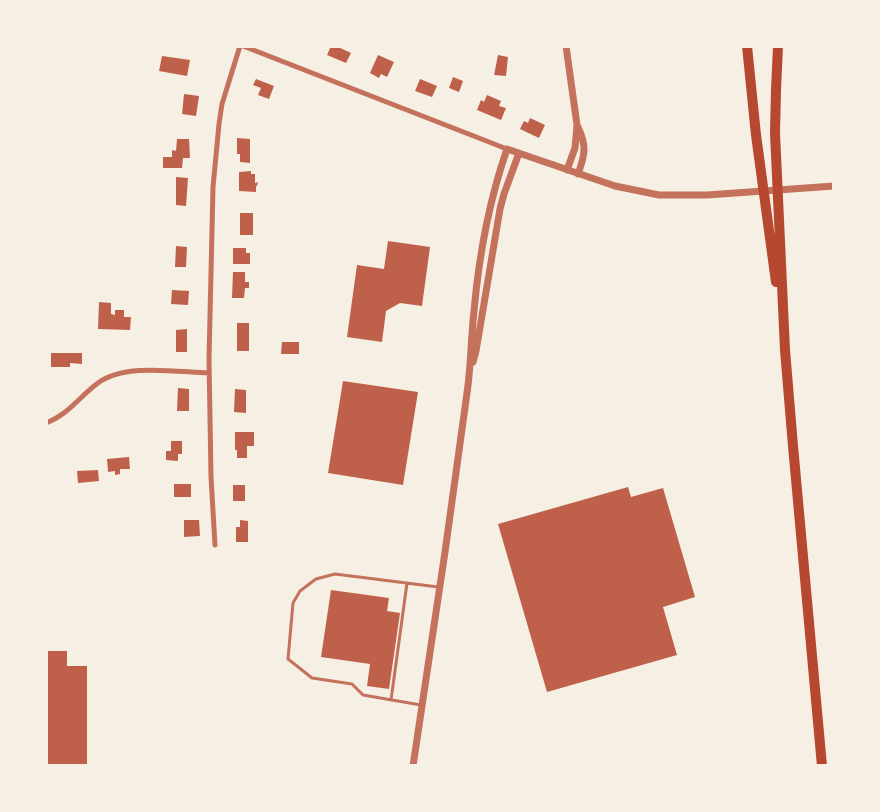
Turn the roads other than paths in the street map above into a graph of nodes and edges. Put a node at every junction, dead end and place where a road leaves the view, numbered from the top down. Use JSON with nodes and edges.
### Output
{"nodes":[{"id":1,"x":241,"y":46,"type":"edge"},
{"id":2,"x":566,"y":46,"type":"edge"},
{"id":3,"x":747,"y":46,"type":"edge"},
{"id":4,"x":778,"y":46,"type":"edge"},
{"id":5,"x":577,"y":125,"type":"junction"},
{"id":6,"x":507,"y":149,"type":"junction"},
{"id":7,"x":519,"y":153,"type":"junction"},
{"id":8,"x":567,"y":170,"type":"junction"},
{"id":9,"x":578,"y":174,"type":"junction"},
{"id":10,"x":834,"y":186,"type":"edge"},
{"id":11,"x":785,"y":350,"type":"junction"},
{"id":12,"x":471,"y":370,"type":"junction"},
{"id":13,"x":209,"y":373,"type":"junction"},
{"id":14,"x":46,"y":423,"type":"edge"},
{"id":15,"x":215,"y":545,"type":"dead end"},
{"id":16,"x":407,"y":583,"type":"junction"},
{"id":17,"x":440,"y":588,"type":"junction"},
{"id":18,"x":391,"y":700,"type":"junction"},
{"id":19,"x":422,"y":705,"type":"junction"},
{"id":20,"x":413,"y":765,"type":"edge"},
{"id":21,"x":822,"y":765,"type":"edge"}],
"edges":[{"from":1,"to":6,"type":"street"},
{"from":1,"to":13,"type":"street"},
{"from":2,"to":5,"type":"street"},
{"from":3,"to":11,"type":"highway"},
{"from":4,"to":11,"type":"highway"},
{"from":5,"to":8,"type":"street"},
{"from":5,"to":9,"type":"street"},
{"from":6,"to":7,"type":"street"},
{"from":6,"to":12,"type":"street"},
{"from":7,"to":8,"type":"street"},
{"from":7,"to":12,"type":"street"},
{"from":8,"to":9,"type":"street"},
{"from":9,"to":10,"type":"street"},
{"from":11,"to":21,"type":"highway"},
{"from":12,"to":17,"type":"street"},
{"from":13,"to":14,"type":"street"},
{"from":13,"to":15,"type":"street"},
{"from":16,"to":17,"type":"lane"},
{"from":16,"to":18,"type":"lane"},
{"from":16,"to":18,"type":"lane"},
{"from":17,"to":19,"type":"street"},
{"from":18,"to":19,"type":"lane"},
{"from":19,"to":20,"type":"street"}]}
